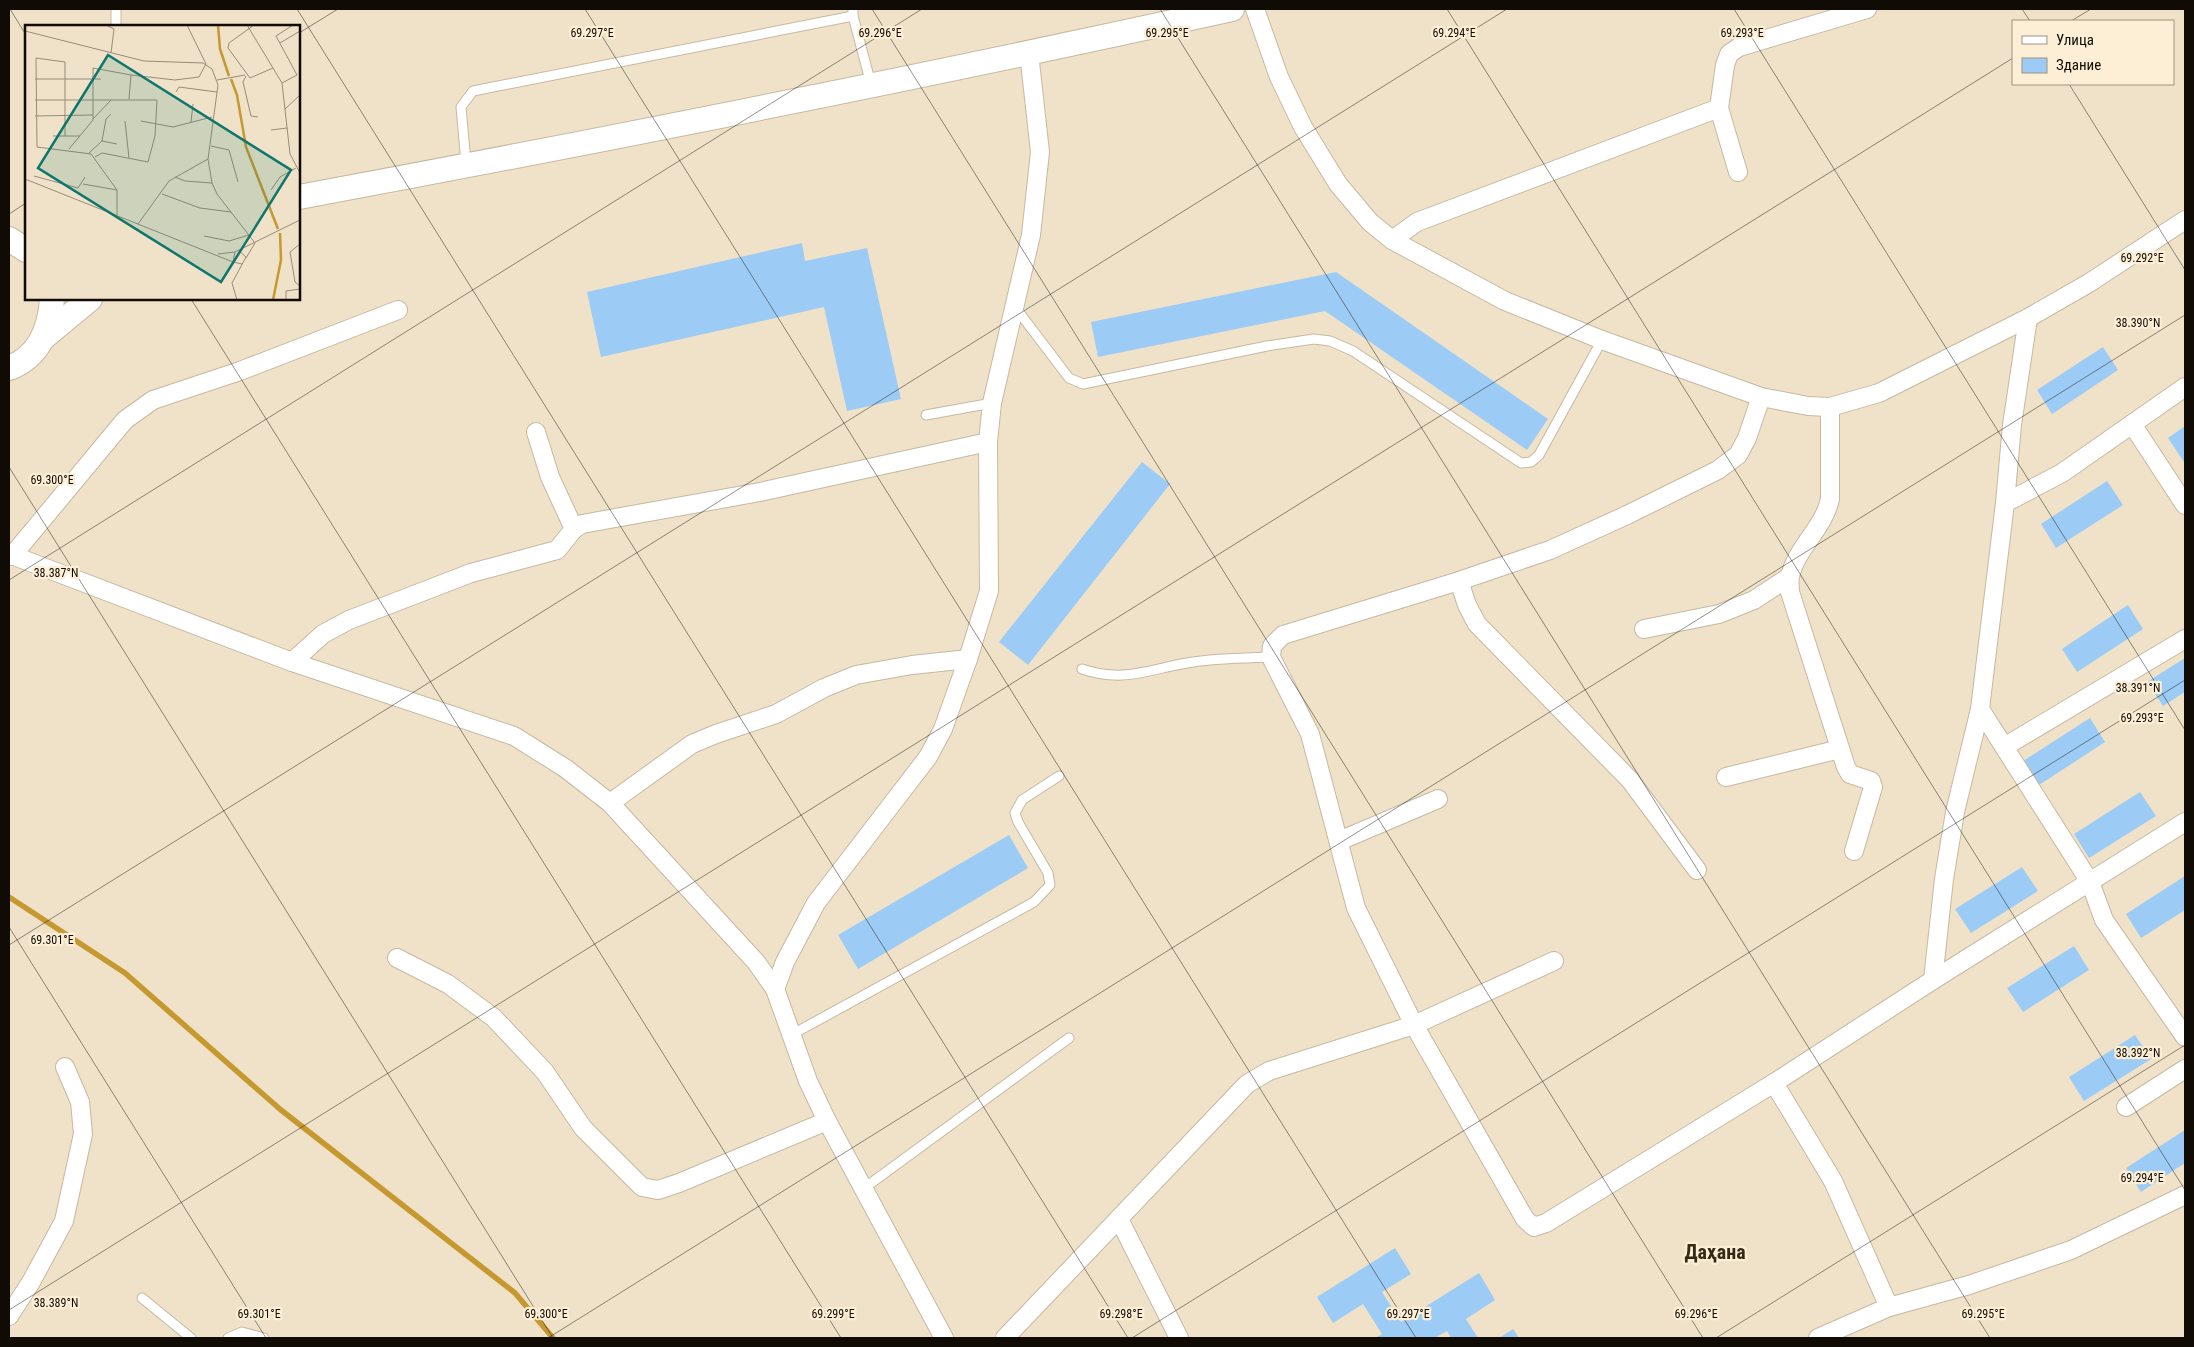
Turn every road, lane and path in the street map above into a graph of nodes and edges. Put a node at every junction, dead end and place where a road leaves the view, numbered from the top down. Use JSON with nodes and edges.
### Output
{"nodes":[{"id":1,"x":116,"y":9,"type":"edge"},
{"id":2,"x":1232,"y":9,"type":"edge"},
{"id":3,"x":1255,"y":9,"type":"edge"},
{"id":4,"x":1867,"y":9,"type":"edge"},
{"id":5,"x":853,"y":13,"type":"edge"},
{"id":6,"x":116,"y":25,"type":"edge"},
{"id":7,"x":1029,"y":53,"type":"junction"},
{"id":8,"x":871,"y":85,"type":"junction"},
{"id":9,"x":1720,"y":108,"type":"junction"},
{"id":10,"x":466,"y":166,"type":"junction"},
{"id":11,"x":1738,"y":172,"type":"dead end"},
{"id":12,"x":300,"y":197,"type":"edge"},
{"id":13,"x":2185,"y":220,"type":"edge"},
{"id":14,"x":25,"y":235,"type":"edge"},
{"id":15,"x":9,"y":238,"type":"edge"},
{"id":16,"x":1392,"y":240,"type":"junction"},
{"id":17,"x":25,"y":249,"type":"edge"},
{"id":18,"x":52,"y":300,"type":"edge"},
{"id":19,"x":89,"y":300,"type":"edge"},
{"id":20,"x":1015,"y":307,"type":"junction"},
{"id":21,"x":398,"y":310,"type":"dead end"},
{"id":22,"x":2028,"y":318,"type":"junction"},
{"id":23,"x":43,"y":338,"type":"junction"},
{"id":24,"x":1602,"y":340,"type":"junction"},
{"id":25,"x":11,"y":370,"type":"edge"},
{"id":26,"x":2185,"y":387,"type":"edge"},
{"id":27,"x":1761,"y":397,"type":"junction"},
{"id":28,"x":992,"y":404,"type":"junction"},
{"id":29,"x":1830,"y":407,"type":"junction"},
{"id":30,"x":926,"y":416,"type":"dead end"},
{"id":31,"x":2132,"y":424,"type":"junction"},
{"id":32,"x":536,"y":432,"type":"dead end"},
{"id":33,"x":988,"y":442,"type":"junction"},
{"id":34,"x":2005,"y":503,"type":"junction"},
{"id":35,"x":2185,"y":506,"type":"edge"},
{"id":36,"x":574,"y":528,"type":"junction"},
{"id":37,"x":10,"y":555,"type":"edge"},
{"id":38,"x":1789,"y":577,"type":"junction"},
{"id":39,"x":1459,"y":581,"type":"junction"},
{"id":40,"x":1644,"y":629,"type":"dead end"},
{"id":41,"x":2185,"y":639,"type":"edge"},
{"id":42,"x":1271,"y":657,"type":"junction"},
{"id":43,"x":968,"y":659,"type":"junction"},
{"id":44,"x":292,"y":662,"type":"junction"},
{"id":45,"x":1082,"y":669,"type":"dead end"},
{"id":46,"x":1980,"y":709,"type":"junction"},
{"id":47,"x":2004,"y":747,"type":"junction"},
{"id":48,"x":1840,"y":748,"type":"junction"},
{"id":49,"x":1059,"y":776,"type":"dead end"},
{"id":50,"x":1726,"y":777,"type":"dead end"},
{"id":51,"x":1438,"y":799,"type":"dead end"},
{"id":52,"x":610,"y":803,"type":"junction"},
{"id":53,"x":2185,"y":822,"type":"edge"},
{"id":54,"x":1339,"y":841,"type":"junction"},
{"id":55,"x":1854,"y":851,"type":"dead end"},
{"id":56,"x":1697,"y":870,"type":"dead end"},
{"id":57,"x":2090,"y":882,"type":"junction"},
{"id":58,"x":397,"y":958,"type":"dead end"},
{"id":59,"x":1554,"y":961,"type":"dead end"},
{"id":60,"x":1933,"y":980,"type":"junction"},
{"id":61,"x":775,"y":989,"type":"junction"},
{"id":62,"x":1414,"y":1025,"type":"junction"},
{"id":63,"x":791,"y":1035,"type":"junction"},
{"id":64,"x":2185,"y":1037,"type":"edge"},
{"id":65,"x":1069,"y":1038,"type":"dead end"},
{"id":66,"x":65,"y":1067,"type":"dead end"},
{"id":67,"x":2185,"y":1069,"type":"edge"},
{"id":68,"x":1774,"y":1083,"type":"junction"},
{"id":69,"x":2126,"y":1106,"type":"dead end"},
{"id":70,"x":827,"y":1121,"type":"junction"},
{"id":71,"x":864,"y":1189,"type":"junction"},
{"id":72,"x":2185,"y":1196,"type":"edge"},
{"id":73,"x":1119,"y":1219,"type":"junction"},
{"id":74,"x":142,"y":1298,"type":"dead end"},
{"id":75,"x":1889,"y":1307,"type":"junction"},
{"id":76,"x":9,"y":1316,"type":"edge"},
{"id":77,"x":191,"y":1338,"type":"edge"},
{"id":78,"x":228,"y":1338,"type":"edge"},
{"id":79,"x":264,"y":1338,"type":"edge"},
{"id":80,"x":944,"y":1338,"type":"edge"},
{"id":81,"x":1004,"y":1338,"type":"edge"},
{"id":82,"x":1179,"y":1338,"type":"edge"},
{"id":83,"x":1818,"y":1338,"type":"edge"}],
"edges":[{"from":1,"to":6,"type":"lane"},
{"from":2,"to":7,"type":"main road"},
{"from":3,"to":16,"type":"street"},
{"from":4,"to":9,"type":"street"},
{"from":5,"to":8,"type":"lane"},
{"from":5,"to":10,"type":"lane"},
{"from":7,"to":8,"type":"main road"},
{"from":7,"to":20,"type":"street"},
{"from":8,"to":10,"type":"main road"},
{"from":9,"to":11,"type":"street"},
{"from":9,"to":16,"type":"street"},
{"from":10,"to":12,"type":"main road"},
{"from":13,"to":22,"type":"street"},
{"from":14,"to":15,"type":"main road"},
{"from":15,"to":17,"type":"main road"},
{"from":16,"to":24,"type":"street"},
{"from":18,"to":23,"type":"main road"},
{"from":19,"to":23,"type":"main road"},
{"from":20,"to":24,"type":"lane"},
{"from":20,"to":28,"type":"street"},
{"from":21,"to":37,"type":"street"},
{"from":22,"to":29,"type":"street"},
{"from":22,"to":34,"type":"street"},
{"from":23,"to":25,"type":"main road"},
{"from":24,"to":27,"type":"street"},
{"from":26,"to":31,"type":"street"},
{"from":27,"to":29,"type":"street"},
{"from":27,"to":39,"type":"street"},
{"from":28,"to":30,"type":"lane"},
{"from":28,"to":33,"type":"street"},
{"from":29,"to":38,"type":"street"},
{"from":31,"to":34,"type":"street"},
{"from":31,"to":35,"type":"street"},
{"from":32,"to":36,"type":"street"},
{"from":33,"to":36,"type":"street"},
{"from":33,"to":43,"type":"street"},
{"from":34,"to":46,"type":"street"},
{"from":36,"to":44,"type":"street"},
{"from":37,"to":44,"type":"street"},
{"from":38,"to":40,"type":"street"},
{"from":38,"to":48,"type":"street"},
{"from":39,"to":42,"type":"street"},
{"from":39,"to":56,"type":"street"},
{"from":41,"to":47,"type":"street"},
{"from":42,"to":45,"type":"lane"},
{"from":42,"to":54,"type":"street"},
{"from":43,"to":52,"type":"street"},
{"from":43,"to":61,"type":"street"},
{"from":44,"to":52,"type":"street"},
{"from":46,"to":47,"type":"street"},
{"from":46,"to":60,"type":"street"},
{"from":47,"to":57,"type":"street"},
{"from":48,"to":50,"type":"street"},
{"from":48,"to":55,"type":"street"},
{"from":49,"to":63,"type":"lane"},
{"from":51,"to":54,"type":"street"},
{"from":52,"to":61,"type":"street"},
{"from":53,"to":57,"type":"street"},
{"from":54,"to":62,"type":"street"},
{"from":57,"to":60,"type":"street"},
{"from":57,"to":64,"type":"street"},
{"from":58,"to":70,"type":"street"},
{"from":59,"to":62,"type":"street"},
{"from":60,"to":68,"type":"street"},
{"from":61,"to":63,"type":"street"},
{"from":62,"to":68,"type":"street"},
{"from":62,"to":73,"type":"street"},
{"from":63,"to":70,"type":"street"},
{"from":65,"to":71,"type":"lane"},
{"from":66,"to":76,"type":"street"},
{"from":67,"to":69,"type":"street"},
{"from":68,"to":75,"type":"street"},
{"from":70,"to":71,"type":"street"},
{"from":71,"to":80,"type":"street"},
{"from":72,"to":75,"type":"street"},
{"from":73,"to":81,"type":"street"},
{"from":73,"to":82,"type":"street"},
{"from":74,"to":77,"type":"lane"},
{"from":75,"to":83,"type":"street"},
{"from":78,"to":79,"type":"lane"}]}
